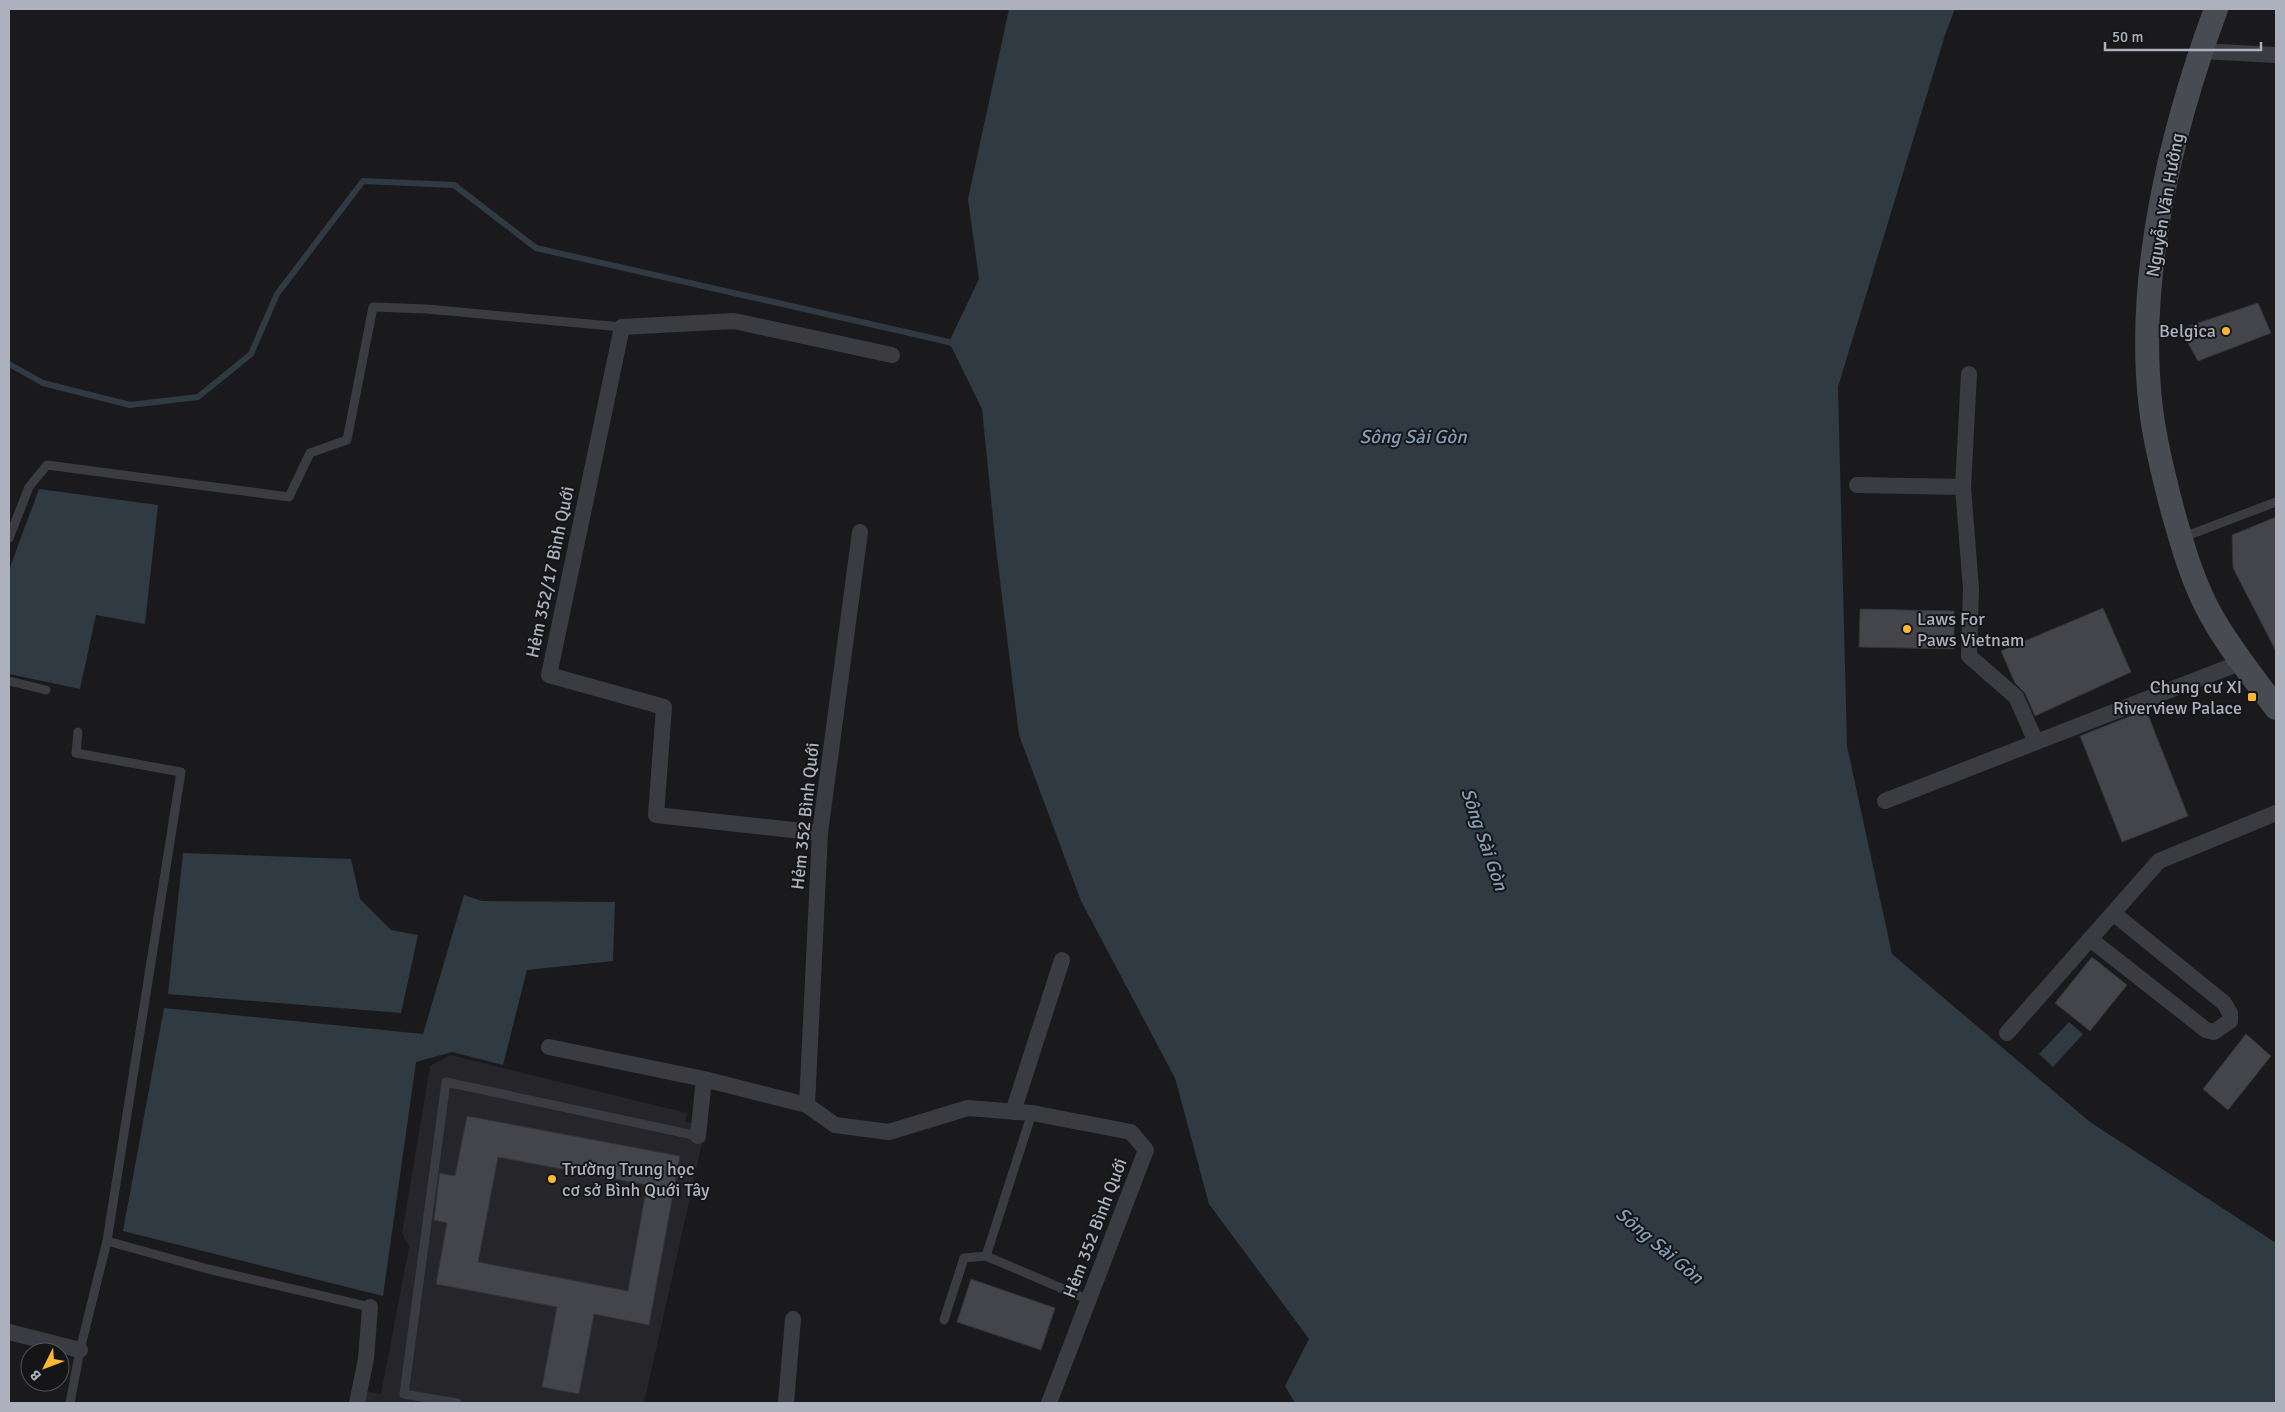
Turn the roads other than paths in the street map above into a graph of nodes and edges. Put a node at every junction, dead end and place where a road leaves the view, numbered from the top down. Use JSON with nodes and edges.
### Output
{"nodes":[{"id":1,"x":2216,"y":9,"type":"edge"},
{"id":2,"x":2201,"y":51,"type":"junction"},
{"id":3,"x":2276,"y":56,"type":"edge"},
{"id":4,"x":622,"y":327,"type":"junction"},
{"id":5,"x":892,"y":355,"type":"dead end"},
{"id":6,"x":1969,"y":374,"type":"dead end"},
{"id":7,"x":1857,"y":486,"type":"dead end"},
{"id":8,"x":1963,"y":487,"type":"junction"},
{"id":9,"x":2276,"y":502,"type":"edge"},
{"id":10,"x":860,"y":532,"type":"dead end"},
{"id":11,"x":9,"y":538,"type":"edge"},
{"id":12,"x":2180,"y":538,"type":"junction"},
{"id":13,"x":2242,"y":662,"type":"junction"},
{"id":14,"x":9,"y":681,"type":"edge"},
{"id":15,"x":46,"y":690,"type":"dead end"},
{"id":16,"x":2276,"y":708,"type":"edge"},
{"id":17,"x":78,"y":732,"type":"dead end"},
{"id":18,"x":2036,"y":742,"type":"junction"},
{"id":19,"x":1885,"y":801,"type":"dead end"},
{"id":20,"x":2276,"y":813,"type":"edge"},
{"id":21,"x":820,"y":833,"type":"junction"},
{"id":22,"x":2113,"y":913,"type":"junction"},
{"id":23,"x":2090,"y":939,"type":"junction"},
{"id":24,"x":1062,"y":960,"type":"dead end"},
{"id":25,"x":2007,"y":1033,"type":"dead end"},
{"id":26,"x":550,"y":1047,"type":"dead end"},
{"id":27,"x":704,"y":1079,"type":"junction"},
{"id":28,"x":807,"y":1105,"type":"junction"},
{"id":29,"x":1013,"y":1112,"type":"junction"},
{"id":30,"x":1032,"y":1113,"type":"junction"},
{"id":31,"x":698,"y":1136,"type":"joint"},
{"id":32,"x":107,"y":1241,"type":"junction"},
{"id":33,"x":986,"y":1256,"type":"junction"},
{"id":34,"x":1089,"y":1300,"type":"junction"},
{"id":35,"x":370,"y":1307,"type":"joint"},
{"id":36,"x":793,"y":1319,"type":"dead end"},
{"id":37,"x":944,"y":1320,"type":"dead end"},
{"id":38,"x":9,"y":1332,"type":"edge"},
{"id":39,"x":80,"y":1350,"type":"junction"},
{"id":40,"x":70,"y":1403,"type":"edge"},
{"id":41,"x":357,"y":1403,"type":"edge"},
{"id":42,"x":457,"y":1403,"type":"edge"},
{"id":43,"x":786,"y":1403,"type":"edge"},
{"id":44,"x":1050,"y":1403,"type":"edge"}],
"edges":[{"from":1,"to":2,"type":"main road","name":"Nguyễn Văn Hưởng"},
{"from":2,"to":3,"type":"street"},
{"from":2,"to":12,"type":"main road","name":"Nguyễn Văn Hưởng"},
{"from":4,"to":5,"type":"street"},
{"from":4,"to":11,"type":"lane"},
{"from":4,"to":21,"type":"street","name":"Hẻm 352/17 Bình Quới"},
{"from":6,"to":8,"type":"street"},
{"from":7,"to":8,"type":"street"},
{"from":8,"to":18,"type":"street"},
{"from":9,"to":12,"type":"lane"},
{"from":10,"to":21,"type":"street","name":"Hẻm 352 Bình Quới"},
{"from":12,"to":13,"type":"main road","name":"Nguyễn Văn Hưởng"},
{"from":13,"to":16,"type":"main road","name":"Nguyễn Văn Hưởng"},
{"from":13,"to":18,"type":"street"},
{"from":14,"to":15,"type":"lane"},
{"from":17,"to":32,"type":"lane"},
{"from":18,"to":19,"type":"street"},
{"from":20,"to":22,"type":"street"},
{"from":21,"to":28,"type":"street","name":"Hẻm 352 Bình Quới"},
{"from":22,"to":23,"type":"street"},
{"from":22,"to":23,"type":"street"},
{"from":23,"to":25,"type":"street"},
{"from":24,"to":29,"type":"street"},
{"from":26,"to":27,"type":"street","name":"Hẻm 352 Bình Quới"},
{"from":27,"to":28,"type":"street","name":"Hẻm 352 Bình Quới"},
{"from":27,"to":31,"type":"street"},
{"from":28,"to":29,"type":"street","name":"Hẻm 352 Bình Quới"},
{"from":29,"to":30,"type":"street","name":"Hẻm 352 Bình Quới"},
{"from":30,"to":33,"type":"lane"},
{"from":30,"to":34,"type":"street","name":"Hẻm 352 Bình Quới"},
{"from":31,"to":42,"type":"lane"},
{"from":32,"to":35,"type":"lane"},
{"from":32,"to":39,"type":"lane"},
{"from":33,"to":34,"type":"lane"},
{"from":33,"to":37,"type":"lane"},
{"from":34,"to":44,"type":"street","name":"Hẻm 352 Bình Quới"},
{"from":35,"to":41,"type":"street"},
{"from":36,"to":43,"type":"street"},
{"from":38,"to":39,"type":"street"},
{"from":39,"to":40,"type":"lane"}]}
